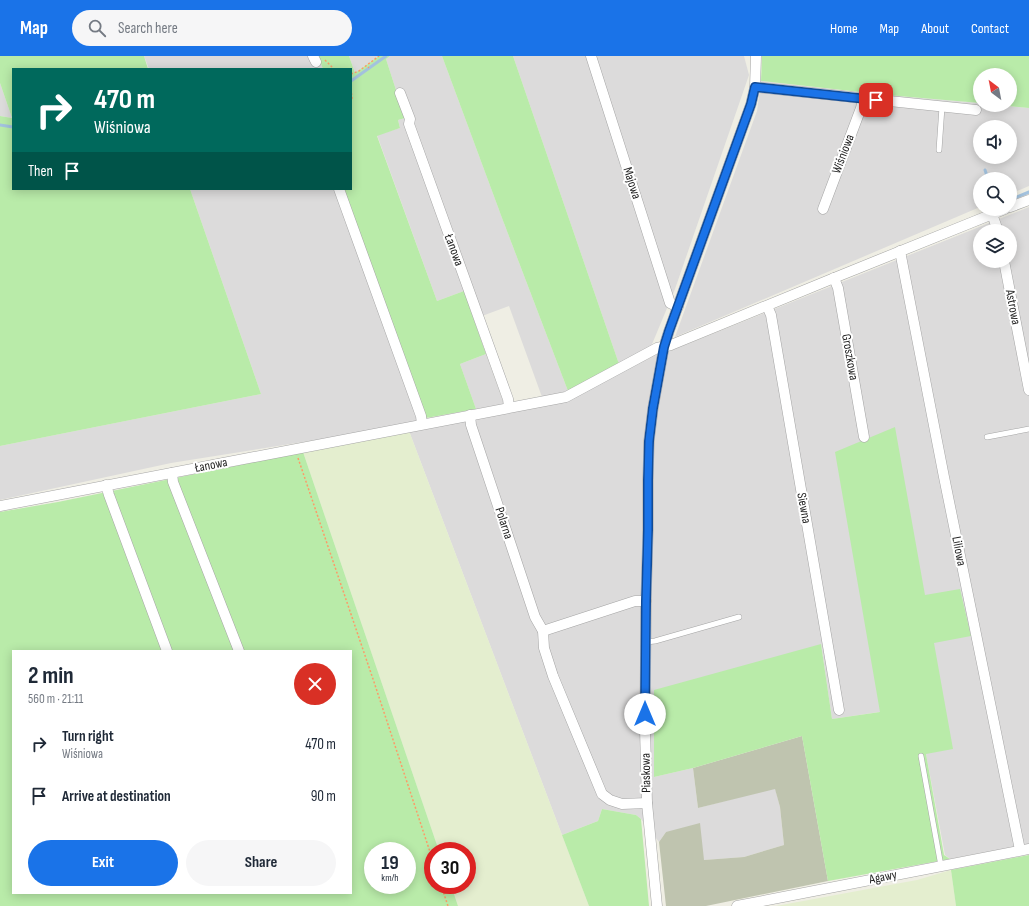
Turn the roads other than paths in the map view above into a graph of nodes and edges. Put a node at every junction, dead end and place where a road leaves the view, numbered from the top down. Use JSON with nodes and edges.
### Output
{"nodes":[{"id":1,"x":590,"y":56,"type":"edge"},
{"id":2,"x":756,"y":56,"type":"edge"},
{"id":3,"x":755,"y":87,"type":"junction"},
{"id":4,"x":400,"y":93,"type":"dead end"},
{"id":5,"x":863,"y":99,"type":"junction"},
{"id":6,"x":942,"y":107,"type":"junction"},
{"id":7,"x":973,"y":110,"type":"edge"},
{"id":8,"x":939,"y":150,"type":"dead end"},
{"id":9,"x":339,"y":190,"type":"edge"},
{"id":10,"x":1029,"y":200,"type":"edge"},
{"id":11,"x":1017,"y":204,"type":"edge"},
{"id":12,"x":823,"y":209,"type":"dead end"},
{"id":13,"x":987,"y":216,"type":"edge"},
{"id":14,"x":900,"y":251,"type":"junction"},
{"id":15,"x":1005,"y":268,"type":"edge"},
{"id":16,"x":834,"y":278,"type":"junction"},
{"id":17,"x":678,"y":306,"type":"junction"},
{"id":18,"x":767,"y":306,"type":"junction"},
{"id":19,"x":664,"y":347,"type":"junction"},
{"id":20,"x":1029,"y":390,"type":"edge"},
{"id":21,"x":509,"y":407,"type":"junction"},
{"id":22,"x":470,"y":415,"type":"junction"},
{"id":23,"x":422,"y":424,"type":"junction"},
{"id":24,"x":1029,"y":429,"type":"edge"},
{"id":25,"x":864,"y":437,"type":"dead end"},
{"id":26,"x":987,"y":437,"type":"dead end"},
{"id":27,"x":172,"y":473,"type":"junction"},
{"id":28,"x":106,"y":485,"type":"junction"},
{"id":29,"x":0,"y":506,"type":"edge"},
{"id":30,"x":646,"y":601,"type":"junction"},
{"id":31,"x":739,"y":617,"type":"dead end"},
{"id":32,"x":543,"y":630,"type":"junction"},
{"id":33,"x":646,"y":642,"type":"junction"},
{"id":34,"x":167,"y":650,"type":"edge"},
{"id":35,"x":239,"y":650,"type":"edge"},
{"id":36,"x":839,"y":710,"type":"dead end"},
{"id":37,"x":921,"y":756,"type":"dead end"},
{"id":38,"x":647,"y":803,"type":"junction"},
{"id":39,"x":1024,"y":850,"type":"edge"},
{"id":40,"x":941,"y":866,"type":"junction"},
{"id":41,"x":657,"y":906,"type":"edge"},
{"id":42,"x":737,"y":906,"type":"edge"}],
"edges":[{"from":1,"to":17,"type":"street","name":"Majowa"},
{"from":2,"to":3,"type":"street","name":"Piaskowa"},
{"from":3,"to":5,"type":"street"},
{"from":3,"to":17,"type":"street","name":"Piaskowa"},
{"from":4,"to":21,"type":"street","name":"Łanowa"},
{"from":5,"to":6,"type":"street"},
{"from":5,"to":12,"type":"street","name":"Wiśniowa"},
{"from":6,"to":7,"type":"street"},
{"from":6,"to":8,"type":"lane"},
{"from":9,"to":23,"type":"street"},
{"from":10,"to":11,"type":"street"},
{"from":13,"to":14,"type":"street"},
{"from":14,"to":16,"type":"street"},
{"from":14,"to":39,"type":"street","name":"Liliowa"},
{"from":15,"to":20,"type":"street","name":"Astrowa"},
{"from":16,"to":18,"type":"street"},
{"from":16,"to":25,"type":"street","name":"Groszkowa"},
{"from":17,"to":19,"type":"street","name":"Piaskowa"},
{"from":18,"to":19,"type":"street"},
{"from":18,"to":36,"type":"street","name":"Siewna"},
{"from":19,"to":21,"type":"street","name":"Łanowa"},
{"from":19,"to":30,"type":"street","name":"Piaskowa"},
{"from":21,"to":22,"type":"street","name":"Łanowa"},
{"from":22,"to":23,"type":"street","name":"Łanowa"},
{"from":22,"to":32,"type":"street","name":"Polarna"},
{"from":23,"to":27,"type":"street","name":"Łanowa"},
{"from":24,"to":26,"type":"lane"},
{"from":27,"to":28,"type":"street","name":"Łanowa"},
{"from":27,"to":35,"type":"street"},
{"from":28,"to":29,"type":"street","name":"Łanowa"},
{"from":28,"to":34,"type":"street"},
{"from":30,"to":32,"type":"street"},
{"from":30,"to":33,"type":"street","name":"Piaskowa"},
{"from":31,"to":33,"type":"lane"},
{"from":32,"to":38,"type":"street","name":"Polarna"},
{"from":33,"to":38,"type":"street","name":"Piaskowa"},
{"from":37,"to":40,"type":"lane"},
{"from":38,"to":41,"type":"street","name":"Piaskowa"},
{"from":39,"to":40,"type":"street","name":"Agawy"},
{"from":40,"to":42,"type":"street","name":"Agawy"}]}
